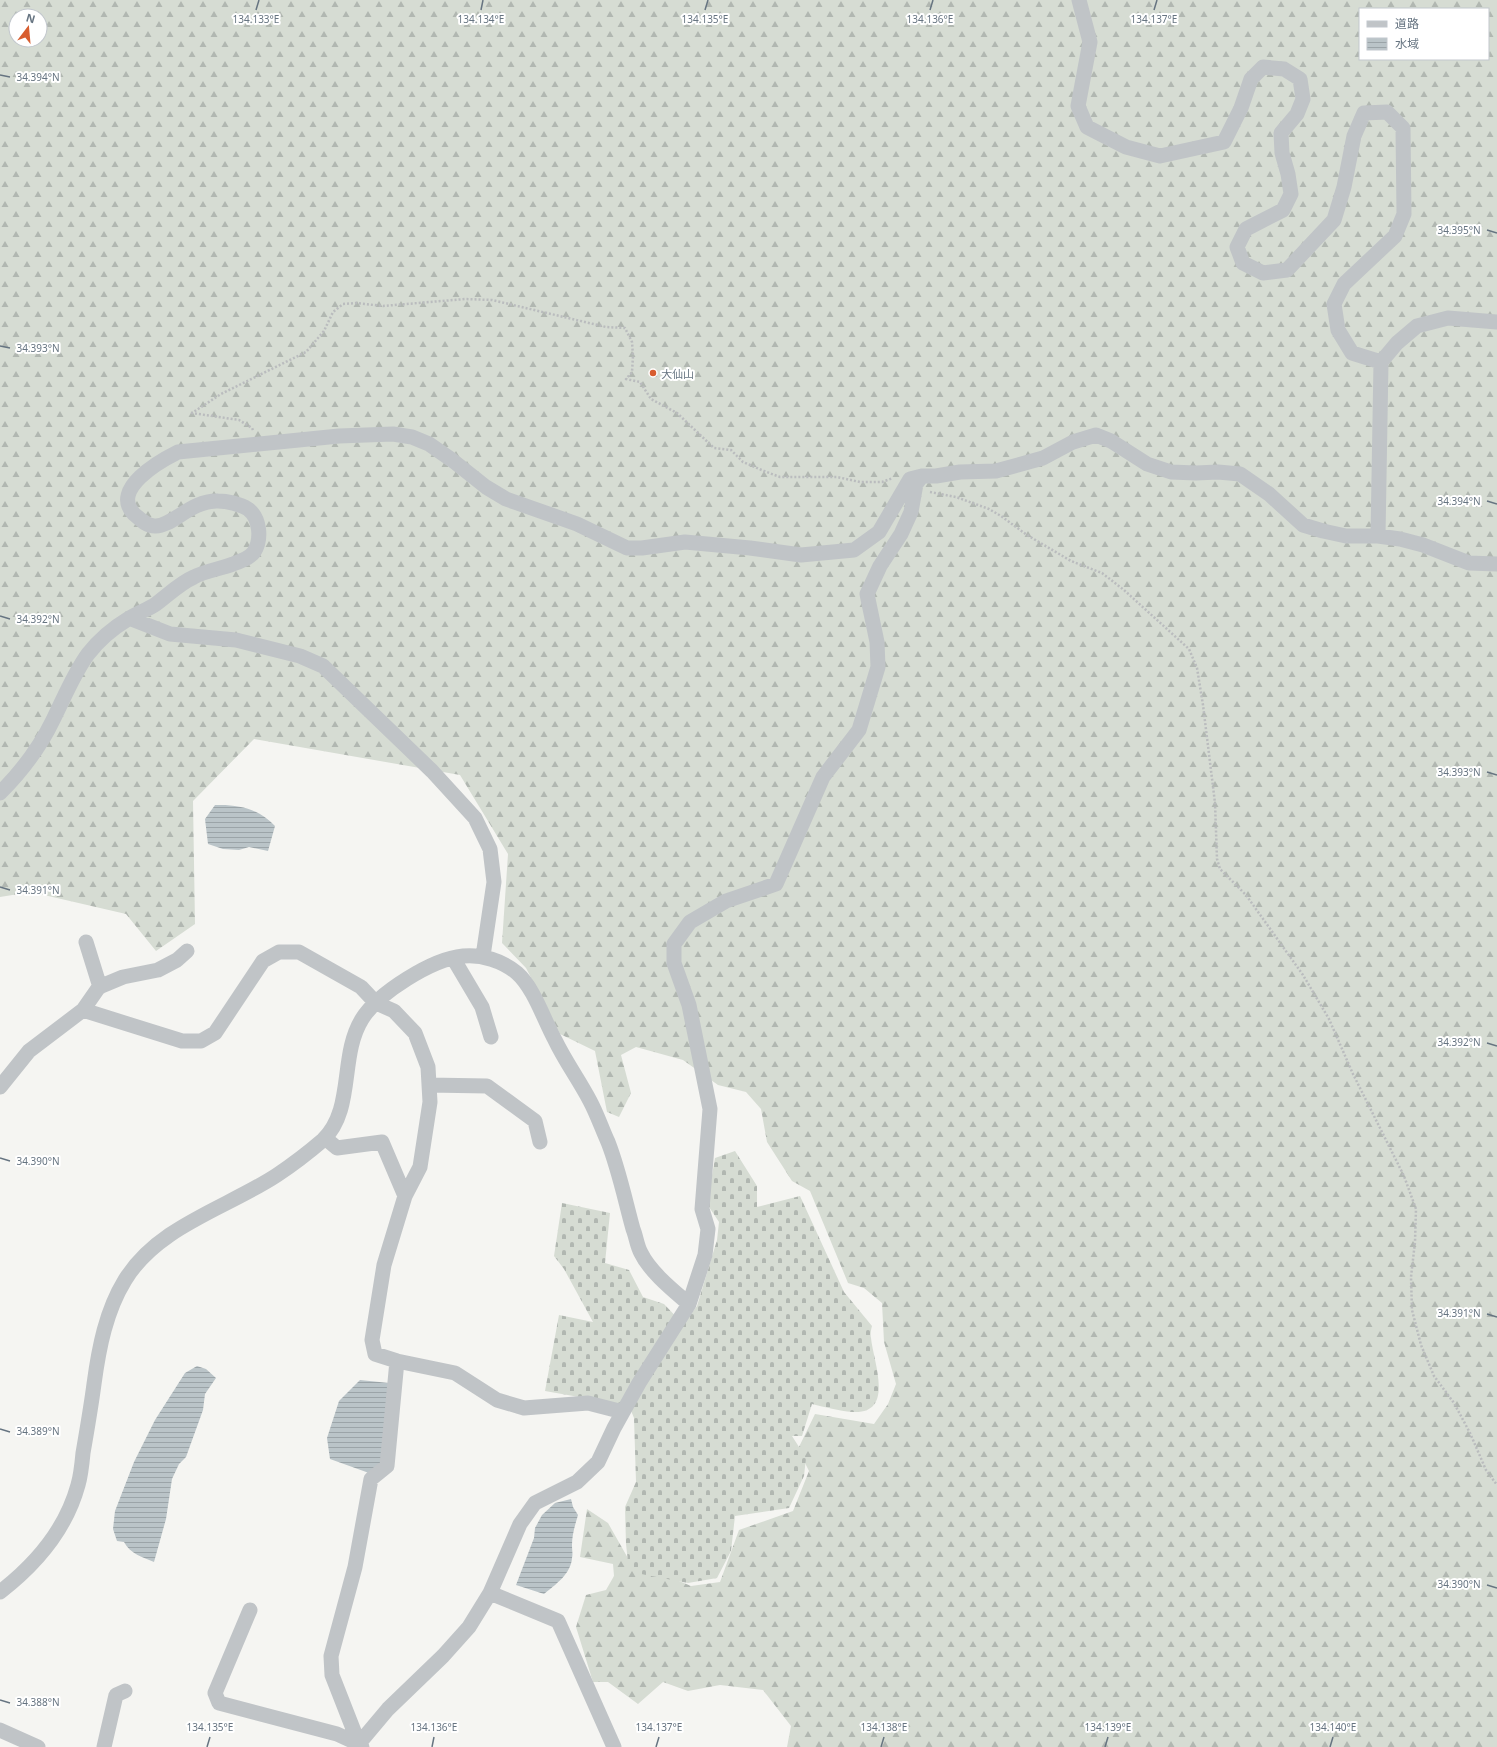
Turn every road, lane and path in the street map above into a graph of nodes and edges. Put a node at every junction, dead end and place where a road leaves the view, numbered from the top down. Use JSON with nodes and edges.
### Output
{"nodes":[{"id":1,"x":1079,"y":0,"type":"edge"},
{"id":2,"x":1497,"y":322,"type":"edge"},
{"id":3,"x":1381,"y":362,"type":"junction"},
{"id":4,"x":257,"y":444,"type":"junction"},
{"id":5,"x":916,"y":480,"type":"junction"},
{"id":6,"x":1378,"y":536,"type":"junction"},
{"id":7,"x":1497,"y":564,"type":"edge"},
{"id":8,"x":128,"y":618,"type":"junction"},
{"id":9,"x":0,"y":793,"type":"edge"},
{"id":10,"x":86,"y":942,"type":"dead end"},
{"id":11,"x":187,"y":951,"type":"dead end"},
{"id":12,"x":482,"y":956,"type":"junction"},
{"id":13,"x":454,"y":958,"type":"junction"},
{"id":14,"x":100,"y":987,"type":"junction"},
{"id":15,"x":376,"y":1003,"type":"junction"},
{"id":16,"x":83,"y":1010,"type":"junction"},
{"id":17,"x":491,"y":1037,"type":"dead end"},
{"id":18,"x":429,"y":1085,"type":"junction"},
{"id":19,"x":0,"y":1086,"type":"edge"},
{"id":20,"x":325,"y":1138,"type":"junction"},
{"id":21,"x":540,"y":1142,"type":"dead end"},
{"id":22,"x":405,"y":1196,"type":"junction"},
{"id":23,"x":690,"y":1304,"type":"junction"},
{"id":24,"x":397,"y":1361,"type":"junction"},
{"id":25,"x":623,"y":1412,"type":"junction"},
{"id":26,"x":1497,"y":1485,"type":"edge"},
{"id":27,"x":0,"y":1592,"type":"edge"},
{"id":28,"x":490,"y":1593,"type":"junction"},
{"id":29,"x":250,"y":1610,"type":"dead end"},
{"id":30,"x":125,"y":1690,"type":"dead end"},
{"id":31,"x":0,"y":1730,"type":"edge"},
{"id":32,"x":359,"y":1746,"type":"edge"},
{"id":33,"x":38,"y":1747,"type":"edge"},
{"id":34,"x":104,"y":1747,"type":"edge"},
{"id":35,"x":614,"y":1747,"type":"edge"}],
"edges":[{"from":1,"to":3,"type":"street"},
{"from":2,"to":3,"type":"street"},
{"from":3,"to":6,"type":"street"},
{"from":4,"to":5,"type":"street"},
{"from":4,"to":5,"type":"path"},
{"from":4,"to":8,"type":"street"},
{"from":5,"to":6,"type":"street"},
{"from":5,"to":23,"type":"street"},
{"from":5,"to":26,"type":"path"},
{"from":6,"to":7,"type":"street"},
{"from":8,"to":9,"type":"street"},
{"from":8,"to":12,"type":"street"},
{"from":10,"to":14,"type":"street"},
{"from":11,"to":14,"type":"street"},
{"from":12,"to":13,"type":"street"},
{"from":12,"to":23,"type":"street"},
{"from":13,"to":15,"type":"street"},
{"from":13,"to":17,"type":"street"},
{"from":14,"to":16,"type":"street"},
{"from":15,"to":16,"type":"street"},
{"from":15,"to":18,"type":"street"},
{"from":15,"to":20,"type":"street"},
{"from":16,"to":19,"type":"street"},
{"from":18,"to":21,"type":"street"},
{"from":18,"to":22,"type":"street"},
{"from":20,"to":22,"type":"street"},
{"from":20,"to":27,"type":"street"},
{"from":22,"to":24,"type":"street"},
{"from":23,"to":25,"type":"street"},
{"from":24,"to":25,"type":"street"},
{"from":24,"to":32,"type":"street"},
{"from":25,"to":28,"type":"street"},
{"from":28,"to":32,"type":"street"},
{"from":28,"to":35,"type":"street"},
{"from":29,"to":32,"type":"street"},
{"from":30,"to":34,"type":"street"},
{"from":31,"to":33,"type":"street"}]}
